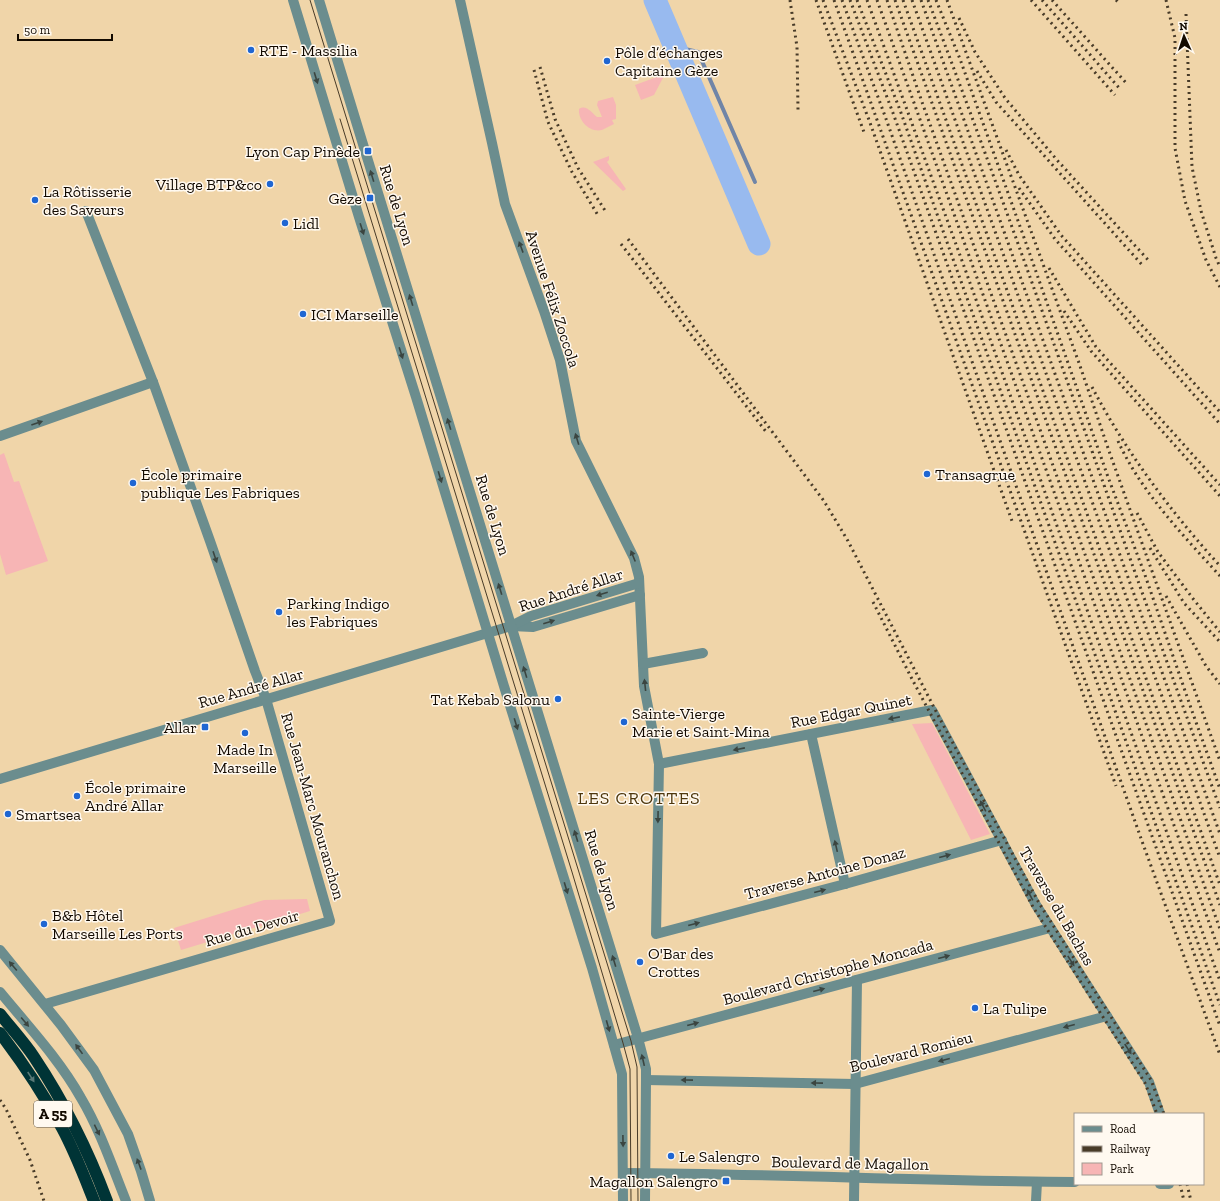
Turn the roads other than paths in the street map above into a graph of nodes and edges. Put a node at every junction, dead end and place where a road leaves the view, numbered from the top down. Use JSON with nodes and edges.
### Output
{"nodes":[{"id":1,"x":293,"y":0,"type":"edge"},
{"id":2,"x":319,"y":0,"type":"edge"},
{"id":3,"x":460,"y":0,"type":"edge"},
{"id":4,"x":86,"y":211,"type":"dead end"},
{"id":5,"x":153,"y":382,"type":"junction"},
{"id":6,"x":0,"y":436,"type":"edge"},
{"id":7,"x":639,"y":583,"type":"junction"},
{"id":8,"x":640,"y":595,"type":"junction"},
{"id":9,"x":511,"y":626,"type":"junction"},
{"id":10,"x":488,"y":633,"type":"junction"},
{"id":11,"x":703,"y":652,"type":"dead end"},
{"id":12,"x":643,"y":664,"type":"junction"},
{"id":13,"x":266,"y":699,"type":"junction"},
{"id":14,"x":932,"y":710,"type":"joint"},
{"id":15,"x":811,"y":734,"type":"junction"},
{"id":16,"x":659,"y":764,"type":"junction"},
{"id":17,"x":0,"y":779,"type":"edge"},
{"id":18,"x":1002,"y":840,"type":"junction"},
{"id":19,"x":845,"y":884,"type":"junction"},
{"id":20,"x":330,"y":921,"type":"joint"},
{"id":21,"x":1050,"y":928,"type":"junction"},
{"id":22,"x":656,"y":934,"type":"joint"},
{"id":23,"x":0,"y":950,"type":"edge"},
{"id":24,"x":857,"y":980,"type":"junction"},
{"id":25,"x":0,"y":992,"type":"edge"},
{"id":26,"x":44,"y":1004,"type":"junction"},
{"id":27,"x":0,"y":1014,"type":"edge"},
{"id":28,"x":1107,"y":1016,"type":"junction"},
{"id":29,"x":0,"y":1033,"type":"edge"},
{"id":30,"x":638,"y":1038,"type":"junction"},
{"id":31,"x":614,"y":1045,"type":"junction"},
{"id":32,"x":646,"y":1080,"type":"junction"},
{"id":33,"x":855,"y":1084,"type":"junction"},
{"id":34,"x":1160,"y":1113,"type":"edge"},
{"id":35,"x":624,"y":1173,"type":"junction"},
{"id":36,"x":645,"y":1173,"type":"junction"},
{"id":37,"x":855,"y":1178,"type":"junction"},
{"id":38,"x":1037,"y":1182,"type":"junction"},
{"id":39,"x":1074,"y":1182,"type":"edge"},
{"id":40,"x":94,"y":1201,"type":"edge"},
{"id":41,"x":106,"y":1201,"type":"edge"},
{"id":42,"x":126,"y":1201,"type":"edge"},
{"id":43,"x":150,"y":1201,"type":"edge"},
{"id":44,"x":623,"y":1201,"type":"edge"},
{"id":45,"x":645,"y":1201,"type":"edge"},
{"id":46,"x":854,"y":1201,"type":"edge"},
{"id":47,"x":1036,"y":1201,"type":"edge"}],
"edges":[{"from":1,"to":10,"type":"street","one_way":true},
{"from":9,"to":2,"type":"street","name":"Rue de Lyon","one_way":true},
{"from":7,"to":3,"type":"street","name":"Avenue Félix Zoccola","one_way":true},
{"from":4,"to":5,"type":"street","name":"Rue Jean-Marc Mouranchon"},
{"from":6,"to":5,"type":"street","one_way":true},
{"from":5,"to":13,"type":"street","name":"Rue Jean-Marc Mouranchon","one_way":true},
{"from":7,"to":8,"type":"street","name":"Avenue Félix Zoccola"},
{"from":7,"to":9,"type":"street","name":"Rue André Allar","one_way":true},
{"from":9,"to":8,"type":"street","name":"Rue André Allar","one_way":true},
{"from":8,"to":12,"type":"street","name":"Avenue Félix Zoccola"},
{"from":9,"to":10,"type":"street","name":"Rue André Allar"},
{"from":30,"to":9,"type":"street","name":"Rue de Lyon","one_way":true},
{"from":10,"to":13,"type":"street","name":"Rue André Allar"},
{"from":10,"to":31,"type":"street","one_way":true},
{"from":11,"to":12,"type":"street"},
{"from":16,"to":12,"type":"street","name":"Avenue Félix Zoccola","one_way":true},
{"from":13,"to":17,"type":"street","name":"Rue André Allar"},
{"from":13,"to":20,"type":"street","name":"Rue Jean-Marc Mouranchon"},
{"from":14,"to":15,"type":"street","name":"Rue Edgar Quinet","one_way":true},
{"from":18,"to":14,"type":"street","name":"Traverse du Bachas","one_way":true},
{"from":15,"to":16,"type":"street","name":"Rue Edgar Quinet","one_way":true},
{"from":19,"to":15,"type":"street","one_way":true},
{"from":16,"to":22,"type":"street","name":"Avenue Félix Zoccola","one_way":true},
{"from":19,"to":18,"type":"street","name":"Traverse Antoine Donaz","one_way":true},
{"from":21,"to":18,"type":"street","name":"Traverse du Bachas","one_way":true},
{"from":22,"to":19,"type":"street","name":"Traverse Antoine Donaz","one_way":true},
{"from":20,"to":26,"type":"street","name":"Rue du Devoir"},
{"from":24,"to":21,"type":"street","name":"Boulevard Christophe Moncada","one_way":true},
{"from":21,"to":28,"type":"street","name":"Traverse du Bachas","one_way":true},
{"from":26,"to":23,"type":"street","one_way":true},
{"from":30,"to":24,"type":"street","name":"Boulevard Christophe Moncada","one_way":true},
{"from":24,"to":33,"type":"street"},
{"from":25,"to":42,"type":"street","one_way":true},
{"from":43,"to":26,"type":"street","one_way":true},
{"from":27,"to":41,"type":"highway","number":"A 55"},
{"from":28,"to":33,"type":"street","name":"Boulevard Romieu","one_way":true},
{"from":28,"to":34,"type":"street","name":"Traverse du Bachas","one_way":true},
{"from":29,"to":40,"type":"highway","number":"A 55","one_way":true},
{"from":30,"to":31,"type":"street","name":"Boulevard Christophe Moncada"},
{"from":32,"to":30,"type":"street","name":"Rue de Lyon","one_way":true},
{"from":31,"to":35,"type":"street","one_way":true},
{"from":33,"to":32,"type":"street","name":"Boulevard Romieu","one_way":true},
{"from":32,"to":36,"type":"street","name":"Rue de Lyon"},
{"from":33,"to":37,"type":"street"},
{"from":35,"to":36,"type":"street","name":"Boulevard de Magallon"},
{"from":35,"to":44,"type":"street"},
{"from":36,"to":37,"type":"street","name":"Boulevard de Magallon"},
{"from":36,"to":45,"type":"street","name":"Rue de Lyon"},
{"from":37,"to":38,"type":"street","name":"Boulevard de Magallon"},
{"from":37,"to":46,"type":"street"},
{"from":38,"to":39,"type":"street","name":"Boulevard de Magallon"},
{"from":38,"to":47,"type":"street"}]}
